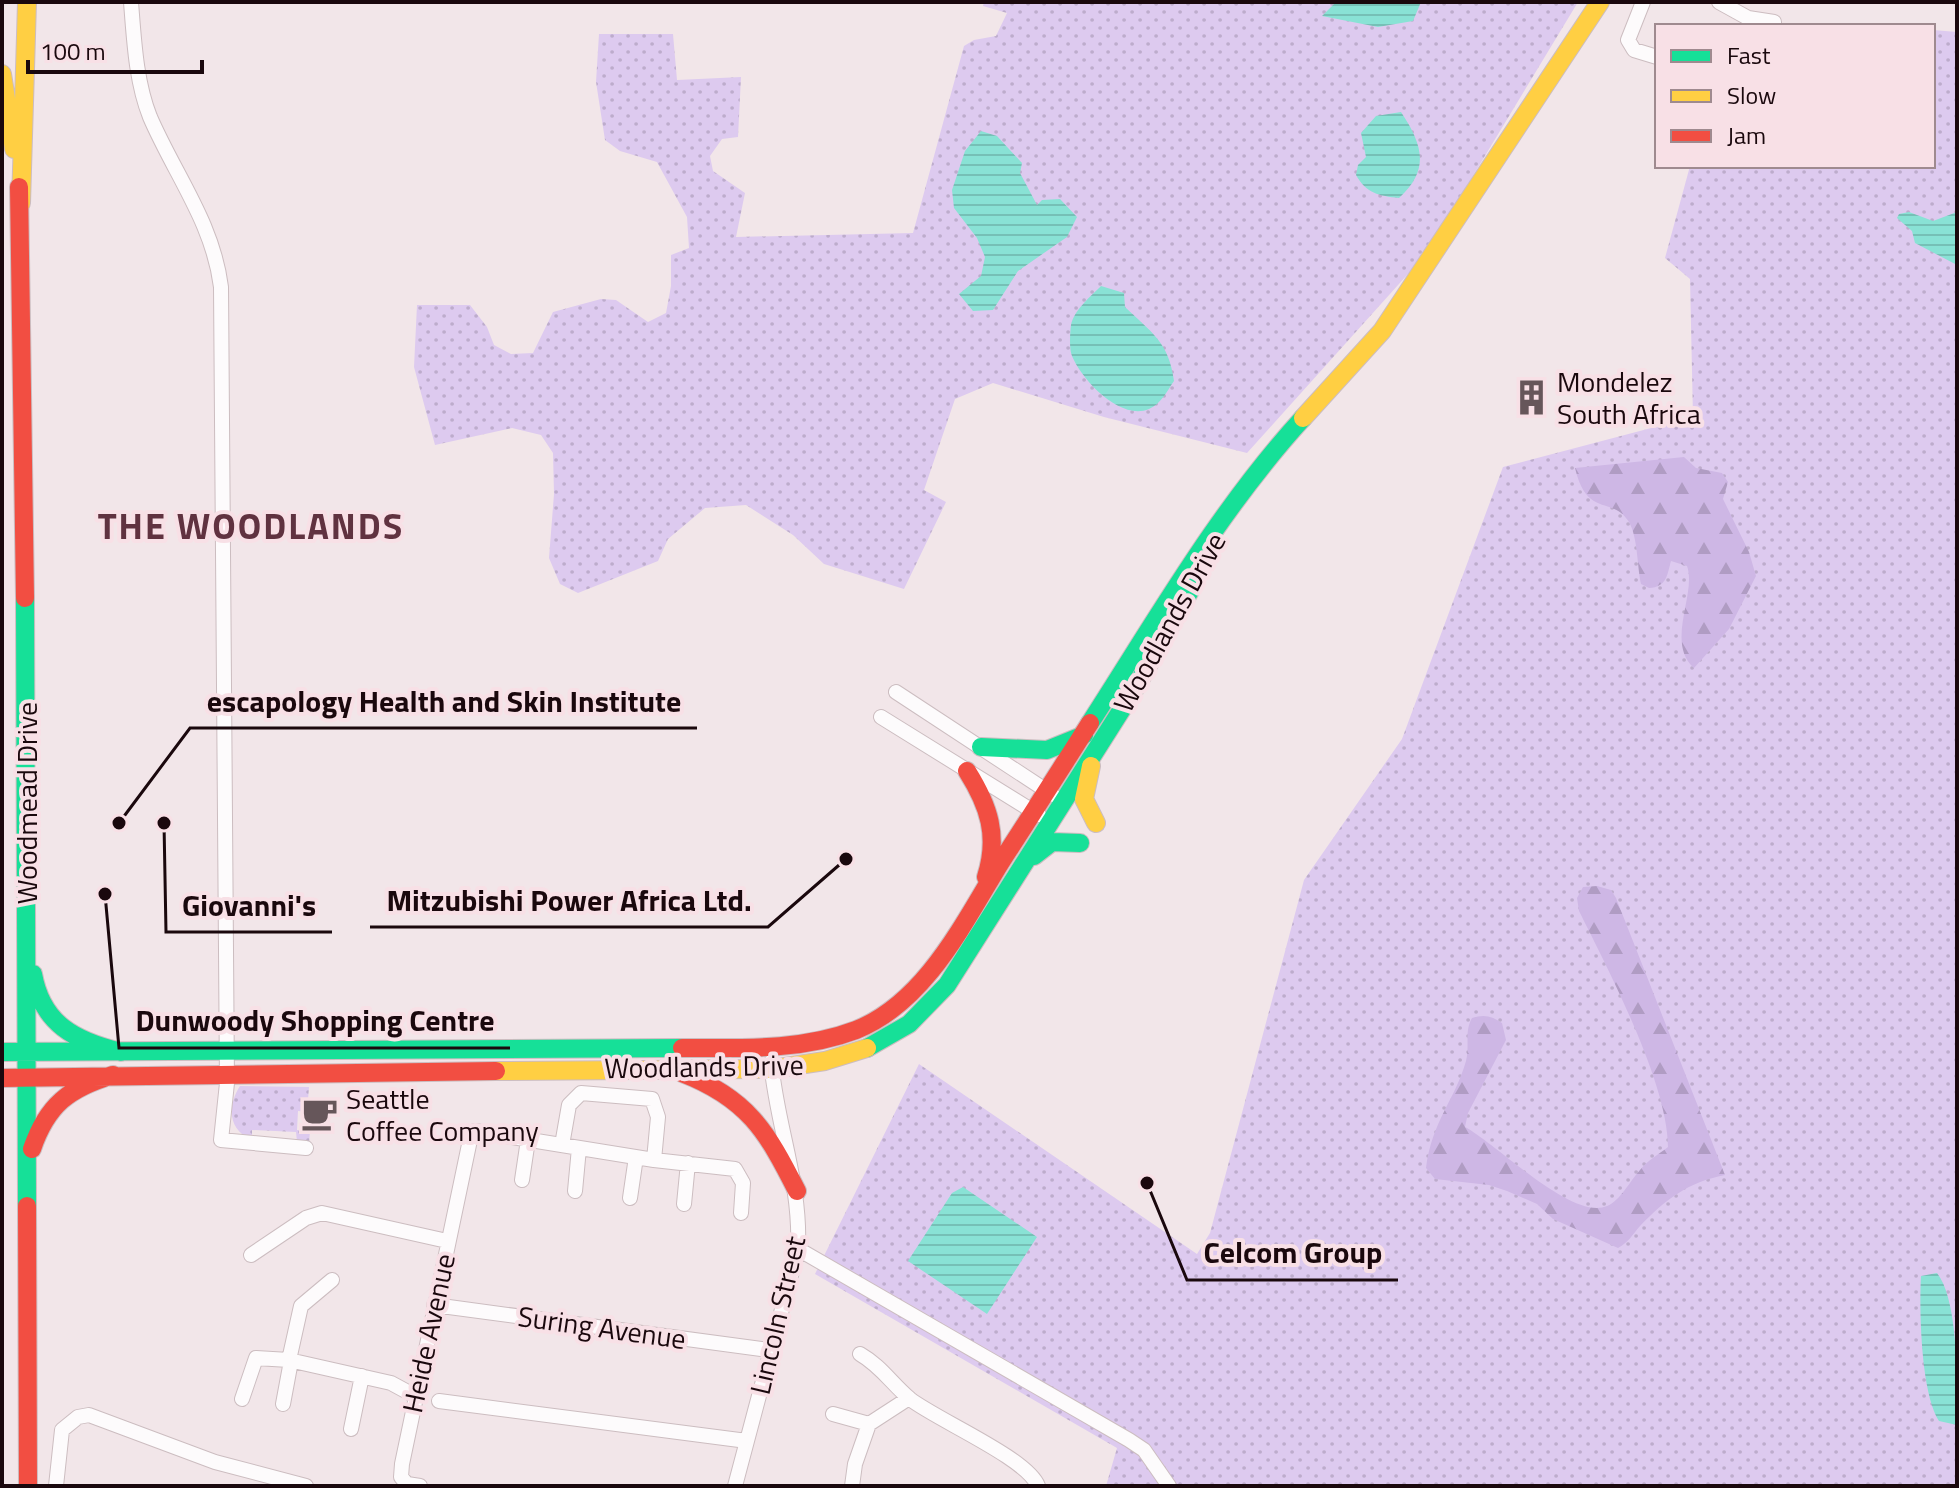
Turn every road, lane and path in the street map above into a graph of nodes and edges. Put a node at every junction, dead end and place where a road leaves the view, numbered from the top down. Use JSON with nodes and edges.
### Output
{"nodes":[{"id":1,"x":27,"y":2,"type":"edge"},
{"id":2,"x":131,"y":2,"type":"edge"},
{"id":3,"x":1600,"y":2,"type":"edge"},
{"id":4,"x":1643,"y":2,"type":"edge"},
{"id":5,"x":1719,"y":2,"type":"edge"},
{"id":6,"x":1774,"y":22,"type":"dead end"},
{"id":7,"x":1655,"y":56,"type":"edge"},
{"id":8,"x":2,"y":74,"type":"edge"},
{"id":9,"x":21,"y":203,"type":"junction"},
{"id":10,"x":896,"y":692,"type":"dead end"},
{"id":11,"x":881,"y":717,"type":"dead end"},
{"id":12,"x":1090,"y":742,"type":"junction"},
{"id":13,"x":981,"y":747,"type":"junction"},
{"id":14,"x":967,"y":771,"type":"junction"},
{"id":15,"x":1055,"y":797,"type":"junction"},
{"id":16,"x":1043,"y":817,"type":"junction"},
{"id":17,"x":1096,"y":823,"type":"dead end"},
{"id":18,"x":1080,"y":843,"type":"dead end"},
{"id":19,"x":1025,"y":864,"type":"junction"},
{"id":20,"x":26,"y":889,"type":"junction"},
{"id":21,"x":972,"y":910,"type":"junction"},
{"id":22,"x":770,"y":1048,"type":"junction"},
{"id":23,"x":227,"y":1051,"type":"junction"},
{"id":24,"x":2,"y":1052,"type":"edge"},
{"id":25,"x":24,"y":1052,"type":"junction"},
{"id":26,"x":121,"y":1052,"type":"junction"},
{"id":27,"x":667,"y":1067,"type":"junction"},
{"id":28,"x":772,"y":1069,"type":"junction"},
{"id":29,"x":227,"y":1072,"type":"junction"},
{"id":30,"x":113,"y":1075,"type":"junction"},
{"id":31,"x":2,"y":1078,"type":"edge"},
{"id":32,"x":25,"y":1078,"type":"junction"},
{"id":33,"x":528,"y":1140,"type":"junction"},
{"id":34,"x":562,"y":1145,"type":"junction"},
{"id":35,"x":306,"y":1148,"type":"dead end"},
{"id":36,"x":579,"y":1148,"type":"junction"},
{"id":37,"x":636,"y":1157,"type":"junction"},
{"id":38,"x":654,"y":1160,"type":"junction"},
{"id":39,"x":688,"y":1163,"type":"junction"},
{"id":40,"x":25,"y":1172,"type":"junction"},
{"id":41,"x":522,"y":1180,"type":"dead end"},
{"id":42,"x":575,"y":1191,"type":"dead end"},
{"id":43,"x":797,"y":1191,"type":"junction"},
{"id":44,"x":630,"y":1198,"type":"dead end"},
{"id":45,"x":684,"y":1204,"type":"dead end"},
{"id":46,"x":741,"y":1213,"type":"dead end"},
{"id":47,"x":447,"y":1241,"type":"junction"},
{"id":48,"x":798,"y":1249,"type":"junction"},
{"id":49,"x":251,"y":1255,"type":"dead end"},
{"id":50,"x":332,"y":1280,"type":"dead end"},
{"id":51,"x":434,"y":1305,"type":"junction"},
{"id":52,"x":769,"y":1350,"type":"junction"},
{"id":53,"x":860,"y":1354,"type":"dead end"},
{"id":54,"x":290,"y":1360,"type":"junction"},
{"id":55,"x":362,"y":1376,"type":"junction"},
{"id":56,"x":415,"y":1396,"type":"junction"},
{"id":57,"x":909,"y":1398,"type":"junction"},
{"id":58,"x":242,"y":1399,"type":"dead end"},
{"id":59,"x":439,"y":1401,"type":"dead end"},
{"id":60,"x":283,"y":1404,"type":"dead end"},
{"id":61,"x":833,"y":1414,"type":"dead end"},
{"id":62,"x":869,"y":1424,"type":"junction"},
{"id":63,"x":351,"y":1429,"type":"dead end"},
{"id":64,"x":747,"y":1441,"type":"junction"},
{"id":65,"x":413,"y":1485,"type":"edge"},
{"id":66,"x":28,"y":1486,"type":"edge"},
{"id":67,"x":56,"y":1486,"type":"edge"},
{"id":68,"x":306,"y":1486,"type":"edge"},
{"id":69,"x":735,"y":1486,"type":"edge"},
{"id":70,"x":852,"y":1486,"type":"edge"},
{"id":71,"x":1038,"y":1486,"type":"edge"},
{"id":72,"x":1169,"y":1486,"type":"edge"}],
"edges":[{"from":1,"to":9,"type":"main road"},
{"from":2,"to":23,"type":"street"},
{"from":3,"to":12,"type":"main road","name":"Woodlands Drive"},
{"from":4,"to":7,"type":"street"},
{"from":5,"to":6,"type":"street"},
{"from":8,"to":9,"type":"main road","name":"Woodmead Drive"},
{"from":9,"to":20,"type":"main road","name":"Woodmead Drive"},
{"from":10,"to":13,"type":"street"},
{"from":11,"to":14,"type":"street"},
{"from":12,"to":13,"type":"main road"},
{"from":12,"to":15,"type":"main road","name":"Woodlands Drive"},
{"from":12,"to":17,"type":"main road"},
{"from":13,"to":15,"type":"street"},
{"from":14,"to":16,"type":"street"},
{"from":14,"to":21,"type":"main road"},
{"from":15,"to":16,"type":"main road","name":"Woodlands Drive"},
{"from":16,"to":19,"type":"main road","name":"Woodlands Drive"},
{"from":16,"to":21,"type":"main road","name":"Woodlands Drive"},
{"from":18,"to":19,"type":"main road"},
{"from":19,"to":28,"type":"main road","name":"Woodlands Drive"},
{"from":20,"to":25,"type":"main road","name":"Woodmead Drive"},
{"from":20,"to":26,"type":"main road"},
{"from":21,"to":22,"type":"main road","name":"Woodlands Drive"},
{"from":22,"to":23,"type":"main road","name":"Woodlands Drive"},
{"from":22,"to":28,"type":"street","name":"Lincoln Street"},
{"from":23,"to":26,"type":"main road","name":"Woodlands Drive"},
{"from":23,"to":29,"type":"street"},
{"from":24,"to":25,"type":"main road","name":"Woodlands Drive"},
{"from":25,"to":26,"type":"main road","name":"Woodlands Drive"},
{"from":25,"to":32,"type":"main road","name":"Woodmead Drive"},
{"from":27,"to":28,"type":"main road","name":"Woodlands Drive"},
{"from":27,"to":29,"type":"main road","name":"Woodlands Drive"},
{"from":27,"to":43,"type":"main road"},
{"from":28,"to":43,"type":"street","name":"Lincoln Street"},
{"from":29,"to":30,"type":"main road","name":"Woodlands Drive"},
{"from":29,"to":35,"type":"street"},
{"from":30,"to":32,"type":"main road","name":"Woodlands Drive"},
{"from":30,"to":40,"type":"main road"},
{"from":31,"to":32,"type":"main road","name":"Woodlands Drive"},
{"from":32,"to":40,"type":"main road","name":"Woodmead Drive"},
{"from":33,"to":34,"type":"street"},
{"from":33,"to":41,"type":"street"},
{"from":33,"to":47,"type":"street","name":"Heide Avenue"},
{"from":34,"to":36,"type":"street"},
{"from":34,"to":38,"type":"street"},
{"from":36,"to":37,"type":"street"},
{"from":36,"to":42,"type":"street"},
{"from":37,"to":38,"type":"street"},
{"from":37,"to":44,"type":"street"},
{"from":38,"to":39,"type":"street"},
{"from":39,"to":45,"type":"street"},
{"from":39,"to":46,"type":"street"},
{"from":40,"to":66,"type":"main road","name":"Woodmead Drive"},
{"from":43,"to":48,"type":"street","name":"Lincoln Street"},
{"from":47,"to":49,"type":"street"},
{"from":47,"to":51,"type":"street","name":"Heide Avenue"},
{"from":48,"to":52,"type":"street","name":"Lincoln Street"},
{"from":48,"to":72,"type":"street"},
{"from":50,"to":54,"type":"street"},
{"from":51,"to":52,"type":"street","name":"Suring Avenue"},
{"from":51,"to":56,"type":"street","name":"Heide Avenue"},
{"from":52,"to":64,"type":"street","name":"Lincoln Street"},
{"from":53,"to":57,"type":"street"},
{"from":54,"to":55,"type":"street"},
{"from":54,"to":58,"type":"street"},
{"from":54,"to":60,"type":"street"},
{"from":55,"to":56,"type":"street"},
{"from":55,"to":63,"type":"street"},
{"from":56,"to":65,"type":"street","name":"Heide Avenue"},
{"from":57,"to":62,"type":"street"},
{"from":57,"to":71,"type":"street"},
{"from":59,"to":64,"type":"street"},
{"from":61,"to":62,"type":"street"},
{"from":62,"to":70,"type":"street"},
{"from":64,"to":69,"type":"street","name":"Lincoln Street"},
{"from":67,"to":68,"type":"street"}]}
